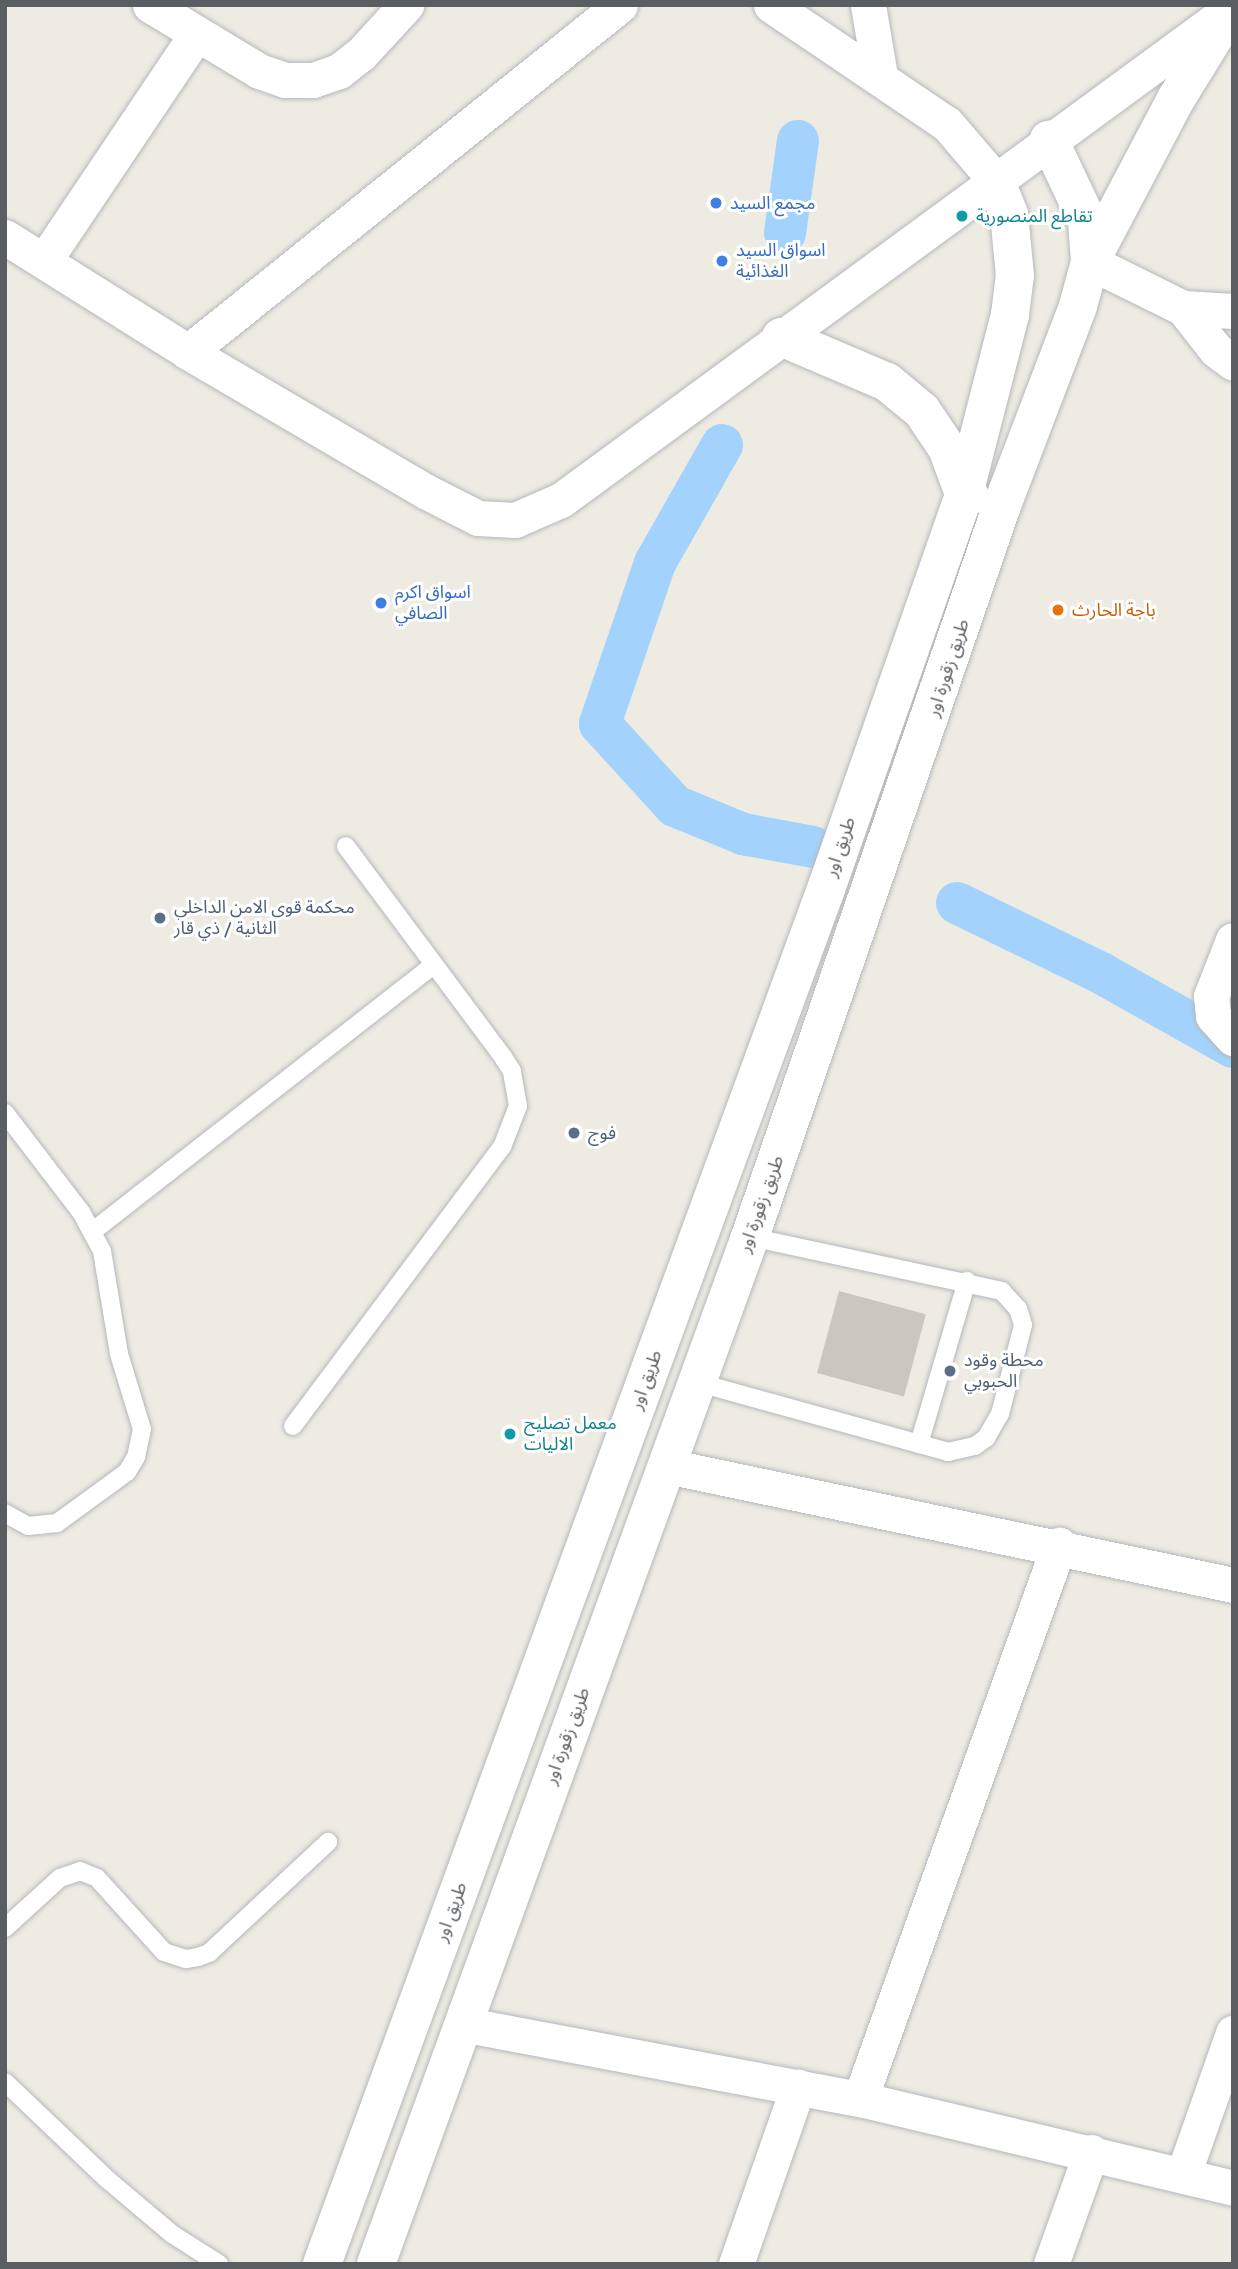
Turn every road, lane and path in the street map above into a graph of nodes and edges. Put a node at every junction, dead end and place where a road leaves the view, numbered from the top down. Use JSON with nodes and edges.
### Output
{"nodes":[{"id":1,"x":150,"y":5,"type":"edge"},
{"id":2,"x":406,"y":5,"type":"edge"},
{"id":3,"x":620,"y":5,"type":"edge"},
{"id":4,"x":771,"y":5,"type":"edge"},
{"id":5,"x":868,"y":5,"type":"edge"},
{"id":6,"x":1232,"y":7,"type":"edge"},
{"id":7,"x":196,"y":35,"type":"junction"},
{"id":8,"x":880,"y":76,"type":"junction"},
{"id":9,"x":1049,"y":140,"type":"junction"},
{"id":10,"x":995,"y":180,"type":"junction"},
{"id":11,"x":5,"y":237,"type":"edge"},
{"id":12,"x":44,"y":261,"type":"junction"},
{"id":13,"x":1090,"y":262,"type":"junction"},
{"id":14,"x":1183,"y":308,"type":"junction"},
{"id":15,"x":1233,"y":312,"type":"edge"},
{"id":16,"x":781,"y":337,"type":"junction"},
{"id":17,"x":188,"y":352,"type":"junction"},
{"id":18,"x":1233,"y":363,"type":"edge"},
{"id":19,"x":964,"y":494,"type":"junction"},
{"id":20,"x":1001,"y":508,"type":"junction"},
{"id":21,"x":346,"y":846,"type":"dead end"},
{"id":22,"x":1233,"y":940,"type":"edge"},
{"id":23,"x":433,"y":965,"type":"junction"},
{"id":24,"x":1233,"y":1038,"type":"edge"},
{"id":25,"x":5,"y":1113,"type":"edge"},
{"id":26,"x":93,"y":1231,"type":"junction"},
{"id":27,"x":750,"y":1237,"type":"junction"},
{"id":28,"x":967,"y":1281,"type":"junction"},
{"id":29,"x":696,"y":1382,"type":"junction"},
{"id":30,"x":293,"y":1426,"type":"dead end"},
{"id":31,"x":919,"y":1444,"type":"junction"},
{"id":32,"x":667,"y":1466,"type":"junction"},
{"id":33,"x":5,"y":1513,"type":"edge"},
{"id":34,"x":1059,"y":1545,"type":"junction"},
{"id":35,"x":1233,"y":1585,"type":"edge"},
{"id":36,"x":328,"y":1842,"type":"dead end"},
{"id":37,"x":5,"y":1928,"type":"edge"},
{"id":38,"x":462,"y":2024,"type":"junction"},
{"id":39,"x":1233,"y":2033,"type":"edge"},
{"id":40,"x":5,"y":2082,"type":"edge"},
{"id":41,"x":798,"y":2087,"type":"junction"},
{"id":42,"x":860,"y":2099,"type":"junction"},
{"id":43,"x":1091,"y":2152,"type":"junction"},
{"id":44,"x":1183,"y":2175,"type":"junction"},
{"id":45,"x":1233,"y":2188,"type":"edge"},
{"id":46,"x":219,"y":2264,"type":"edge"},
{"id":47,"x":322,"y":2264,"type":"edge"},
{"id":48,"x":376,"y":2264,"type":"edge"},
{"id":49,"x":736,"y":2264,"type":"edge"},
{"id":50,"x":1051,"y":2264,"type":"edge"}],
"edges":[{"from":1,"to":7,"type":"street"},
{"from":2,"to":7,"type":"street"},
{"from":3,"to":17,"type":"street"},
{"from":4,"to":8,"type":"street"},
{"from":5,"to":8,"type":"street"},
{"from":6,"to":9,"type":"street"},
{"from":6,"to":13,"type":"main road"},
{"from":7,"to":12,"type":"street"},
{"from":8,"to":10,"type":"street"},
{"from":9,"to":10,"type":"street"},
{"from":9,"to":13,"type":"main road","name":"طريق زقورة اور"},
{"from":10,"to":16,"type":"street"},
{"from":10,"to":19,"type":"main road","name":"طريق اور"},
{"from":11,"to":12,"type":"street"},
{"from":12,"to":17,"type":"street"},
{"from":13,"to":14,"type":"street"},
{"from":13,"to":20,"type":"main road","name":"طريق زقورة اور"},
{"from":14,"to":15,"type":"street"},
{"from":14,"to":18,"type":"street"},
{"from":16,"to":17,"type":"street"},
{"from":16,"to":19,"type":"main road"},
{"from":19,"to":20,"type":"main road"},
{"from":19,"to":47,"type":"main road","name":"طريق اور"},
{"from":20,"to":27,"type":"main road","name":"طريق زقورة اور"},
{"from":21,"to":23,"type":"lane"},
{"from":22,"to":24,"type":"street"},
{"from":23,"to":26,"type":"lane"},
{"from":23,"to":30,"type":"lane"},
{"from":25,"to":26,"type":"lane"},
{"from":26,"to":33,"type":"lane"},
{"from":27,"to":28,"type":"lane"},
{"from":27,"to":29,"type":"main road","name":"طريق زقورة اور"},
{"from":28,"to":31,"type":"lane"},
{"from":28,"to":31,"type":"lane"},
{"from":29,"to":31,"type":"lane"},
{"from":29,"to":32,"type":"main road","name":"طريق زقورة اور"},
{"from":32,"to":34,"type":"street"},
{"from":32,"to":38,"type":"main road","name":"طريق زقورة اور"},
{"from":34,"to":35,"type":"street"},
{"from":34,"to":42,"type":"street"},
{"from":36,"to":37,"type":"lane"},
{"from":38,"to":41,"type":"street"},
{"from":38,"to":48,"type":"main road","name":"طريق زقورة اور"},
{"from":39,"to":44,"type":"street"},
{"from":40,"to":46,"type":"lane"},
{"from":41,"to":42,"type":"street"},
{"from":41,"to":49,"type":"street"},
{"from":42,"to":43,"type":"street"},
{"from":43,"to":44,"type":"street"},
{"from":43,"to":50,"type":"street"},
{"from":44,"to":45,"type":"street"}]}
